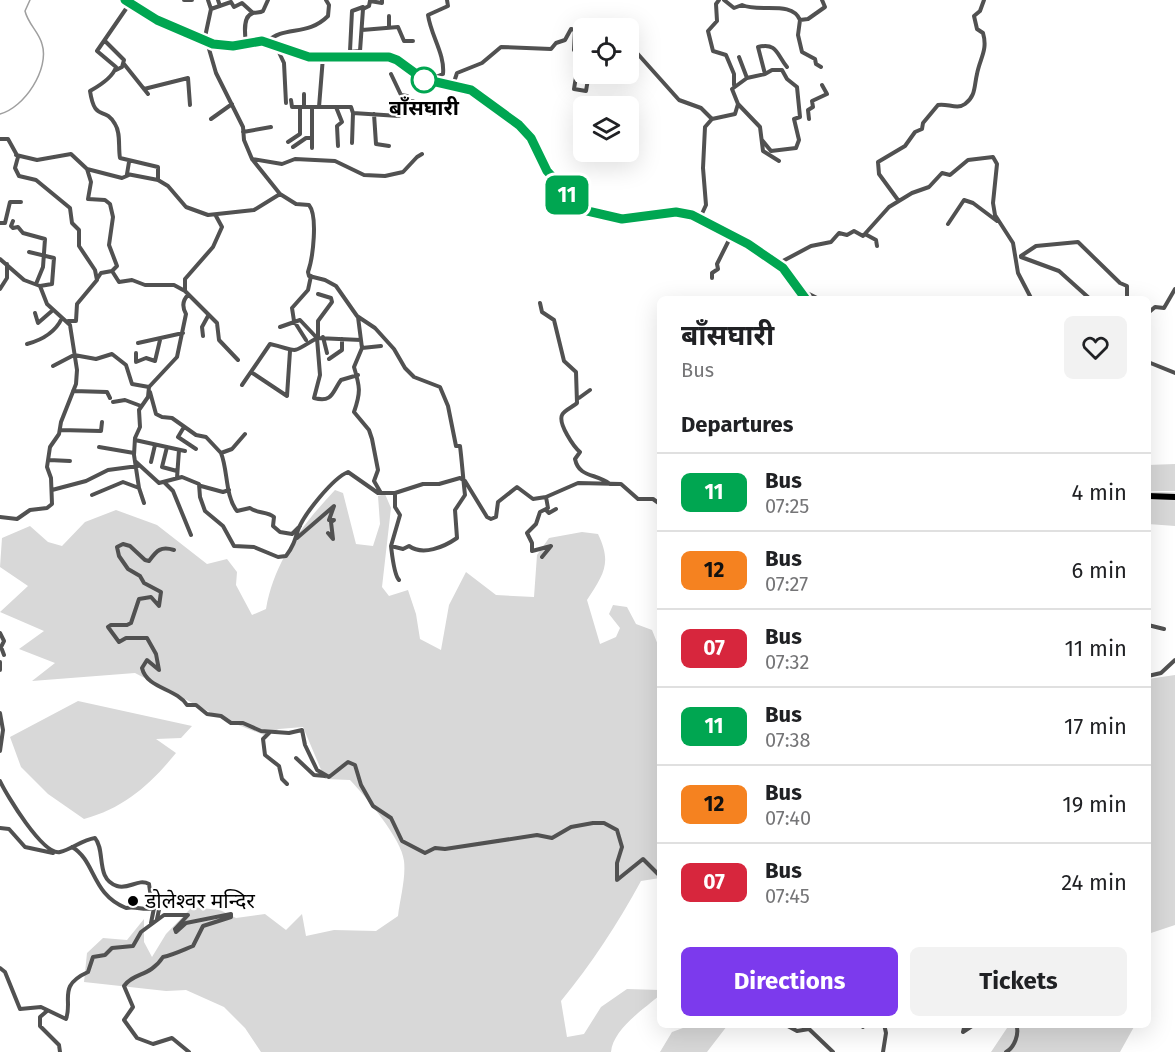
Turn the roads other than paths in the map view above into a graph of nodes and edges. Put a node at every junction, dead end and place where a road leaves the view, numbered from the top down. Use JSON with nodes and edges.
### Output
{"nodes":[{"id":1,"x":184,"y":0,"type":"edge"},
{"id":2,"x":192,"y":0,"type":"edge"},
{"id":3,"x":208,"y":0,"type":"edge"},
{"id":4,"x":218,"y":0,"type":"edge"},
{"id":5,"x":268,"y":0,"type":"edge"},
{"id":6,"x":326,"y":0,"type":"edge"},
{"id":7,"x":382,"y":0,"type":"edge"},
{"id":8,"x":447,"y":0,"type":"edge"},
{"id":9,"x":721,"y":0,"type":"edge"},
{"id":10,"x":822,"y":0,"type":"edge"},
{"id":11,"x":984,"y":0,"type":"edge"},
{"id":12,"x":230,"y":1,"type":"edge"},
{"id":13,"x":128,"y":2,"type":"edge"},
{"id":14,"x":220,"y":6,"type":"junction"},
{"id":15,"x":211,"y":9,"type":"junction"},
{"id":16,"x":363,"y":9,"type":"junction"},
{"id":17,"x":253,"y":13,"type":"junction"},
{"id":18,"x":389,"y":16,"type":"dead end"},
{"id":19,"x":378,"y":19,"type":"dead end"},
{"id":20,"x":800,"y":21,"type":"junction"},
{"id":21,"x":389,"y":27,"type":"junction"},
{"id":22,"x":377,"y":28,"type":"junction"},
{"id":23,"x":573,"y":29,"type":"edge"},
{"id":24,"x":362,"y":30,"type":"junction"},
{"id":25,"x":105,"y":41,"type":"junction"},
{"id":26,"x":413,"y":41,"type":"dead end"},
{"id":27,"x":209,"y":42,"type":"junction"},
{"id":28,"x":267,"y":42,"type":"junction"},
{"id":29,"x":246,"y":43,"type":"junction"},
{"id":30,"x":276,"y":45,"type":"junction"},
{"id":31,"x":350,"y":51,"type":"junction"},
{"id":32,"x":639,"y":53,"type":"edge"},
{"id":33,"x":323,"y":57,"type":"junction"},
{"id":34,"x":344,"y":57,"type":"junction"},
{"id":35,"x":739,"y":57,"type":"dead end"},
{"id":36,"x":124,"y":64,"type":"junction"},
{"id":37,"x":821,"y":67,"type":"dead end"},
{"id":38,"x":788,"y":68,"type":"dead end"},
{"id":39,"x":116,"y":70,"type":"junction"},
{"id":40,"x":390,"y":74,"type":"dead end"},
{"id":41,"x":765,"y":74,"type":"junction"},
{"id":42,"x":747,"y":78,"type":"junction"},
{"id":43,"x":427,"y":80,"type":"junction"},
{"id":44,"x":455,"y":80,"type":"dead end"},
{"id":45,"x":575,"y":84,"type":"edge"},
{"id":46,"x":587,"y":84,"type":"edge"},
{"id":47,"x":734,"y":85,"type":"junction"},
{"id":48,"x":822,"y":85,"type":"dead end"},
{"id":49,"x":144,"y":89,"type":"junction"},
{"id":50,"x":148,"y":94,"type":"dead end"},
{"id":51,"x":304,"y":94,"type":"dead end"},
{"id":52,"x":401,"y":95,"type":"junction"},
{"id":53,"x":407,"y":96,"type":"dead end"},
{"id":54,"x":291,"y":100,"type":"dead end"},
{"id":55,"x":404,"y":102,"type":"junction"},
{"id":56,"x":286,"y":103,"type":"dead end"},
{"id":57,"x":232,"y":104,"type":"junction"},
{"id":58,"x":738,"y":104,"type":"junction"},
{"id":59,"x":190,"y":105,"type":"dead end"},
{"id":60,"x":302,"y":107,"type":"junction"},
{"id":61,"x":319,"y":107,"type":"junction"},
{"id":62,"x":336,"y":107,"type":"junction"},
{"id":63,"x":312,"y":108,"type":"junction"},
{"id":64,"x":353,"y":113,"type":"junction"},
{"id":65,"x":374,"y":114,"type":"junction"},
{"id":66,"x":432,"y":114,"type":"dead end"},
{"id":67,"x":809,"y":118,"type":"dead end"},
{"id":68,"x":211,"y":119,"type":"dead end"},
{"id":69,"x":712,"y":119,"type":"junction"},
{"id":70,"x":271,"y":127,"type":"dead end"},
{"id":71,"x":243,"y":132,"type":"junction"},
{"id":72,"x":312,"y":138,"type":"junction"},
{"id":73,"x":0,"y":139,"type":"edge"},
{"id":74,"x":762,"y":139,"type":"junction"},
{"id":75,"x":288,"y":142,"type":"dead end"},
{"id":76,"x":352,"y":143,"type":"dead end"},
{"id":77,"x":338,"y":146,"type":"dead end"},
{"id":78,"x":389,"y":146,"type":"dead end"},
{"id":79,"x":293,"y":147,"type":"dead end"},
{"id":80,"x":312,"y":148,"type":"dead end"},
{"id":81,"x":16,"y":154,"type":"junction"},
{"id":82,"x":423,"y":154,"type":"dead end"},
{"id":83,"x":252,"y":159,"type":"junction"},
{"id":84,"x":779,"y":161,"type":"dead end"},
{"id":85,"x":129,"y":162,"type":"junction"},
{"id":86,"x":87,"y":169,"type":"junction"},
{"id":87,"x":130,"y":175,"type":"junction"},
{"id":88,"x":158,"y":180,"type":"junction"},
{"id":89,"x":280,"y":194,"type":"junction"},
{"id":90,"x":898,"y":200,"type":"junction"},
{"id":91,"x":21,"y":201,"type":"dead end"},
{"id":92,"x":216,"y":216,"type":"junction"},
{"id":93,"x":700,"y":218,"type":"junction"},
{"id":94,"x":13,"y":221,"type":"dead end"},
{"id":95,"x":998,"y":221,"type":"junction"},
{"id":96,"x":0,"y":223,"type":"edge"},
{"id":97,"x":948,"y":224,"type":"dead end"},
{"id":98,"x":729,"y":233,"type":"junction"},
{"id":99,"x":865,"y":234,"type":"junction"},
{"id":100,"x":877,"y":246,"type":"dead end"},
{"id":101,"x":29,"y":252,"type":"dead end"},
{"id":102,"x":43,"y":254,"type":"junction"},
{"id":103,"x":1019,"y":257,"type":"junction"},
{"id":104,"x":0,"y":259,"type":"edge"},
{"id":105,"x":770,"y":260,"type":"junction"},
{"id":106,"x":7,"y":264,"type":"junction"},
{"id":107,"x":112,"y":271,"type":"junction"},
{"id":108,"x":310,"y":276,"type":"junction"},
{"id":109,"x":712,"y":278,"type":"dead end"},
{"id":110,"x":97,"y":280,"type":"junction"},
{"id":111,"x":38,"y":285,"type":"junction"},
{"id":112,"x":0,"y":289,"type":"edge"},
{"id":113,"x":1175,"y":289,"type":"edge"},
{"id":114,"x":801,"y":290,"type":"junction"},
{"id":115,"x":187,"y":293,"type":"junction"},
{"id":116,"x":318,"y":294,"type":"dead end"},
{"id":117,"x":804,"y":296,"type":"edge"},
{"id":118,"x":814,"y":296,"type":"edge"},
{"id":119,"x":1030,"y":296,"type":"edge"},
{"id":120,"x":1087,"y":296,"type":"edge"},
{"id":121,"x":1127,"y":296,"type":"edge"},
{"id":122,"x":540,"y":303,"type":"dead end"},
{"id":123,"x":53,"y":310,"type":"junction"},
{"id":124,"x":1151,"y":310,"type":"edge"},
{"id":125,"x":35,"y":314,"type":"dead end"},
{"id":126,"x":208,"y":316,"type":"junction"},
{"id":127,"x":357,"y":316,"type":"junction"},
{"id":128,"x":62,"y":318,"type":"junction"},
{"id":129,"x":68,"y":321,"type":"junction"},
{"id":130,"x":294,"y":321,"type":"junction"},
{"id":131,"x":280,"y":327,"type":"dead end"},
{"id":132,"x":183,"y":333,"type":"junction"},
{"id":133,"x":203,"y":336,"type":"dead end"},
{"id":134,"x":320,"y":337,"type":"junction"},
{"id":135,"x":342,"y":339,"type":"junction"},
{"id":136,"x":160,"y":340,"type":"junction"},
{"id":137,"x":306,"y":340,"type":"dead end"},
{"id":138,"x":361,"y":340,"type":"junction"},
{"id":139,"x":138,"y":343,"type":"dead end"},
{"id":140,"x":27,"y":344,"type":"dead end"},
{"id":141,"x":381,"y":346,"type":"dead end"},
{"id":142,"x":362,"y":348,"type":"junction"},
{"id":143,"x":290,"y":351,"type":"junction"},
{"id":144,"x":136,"y":353,"type":"dead end"},
{"id":145,"x":327,"y":353,"type":"dead end"},
{"id":146,"x":75,"y":355,"type":"junction"},
{"id":147,"x":329,"y":359,"type":"dead end"},
{"id":148,"x":238,"y":360,"type":"dead end"},
{"id":149,"x":1151,"y":364,"type":"edge"},
{"id":150,"x":53,"y":366,"type":"dead end"},
{"id":151,"x":251,"y":372,"type":"junction"},
{"id":152,"x":1175,"y":373,"type":"edge"},
{"id":153,"x":358,"y":375,"type":"junction"},
{"id":154,"x":242,"y":385,"type":"dead end"},
{"id":155,"x":149,"y":389,"type":"junction"},
{"id":156,"x":590,"y":390,"type":"dead end"},
{"id":157,"x":73,"y":392,"type":"junction"},
{"id":158,"x":578,"y":399,"type":"junction"},
{"id":159,"x":141,"y":406,"type":"junction"},
{"id":160,"x":102,"y":422,"type":"dead end"},
{"id":161,"x":184,"y":427,"type":"junction"},
{"id":162,"x":60,"y":430,"type":"junction"},
{"id":163,"x":245,"y":434,"type":"dead end"},
{"id":164,"x":135,"y":440,"type":"junction"},
{"id":165,"x":155,"y":445,"type":"junction"},
{"id":166,"x":99,"y":447,"type":"dead end"},
{"id":167,"x":167,"y":447,"type":"junction"},
{"id":168,"x":196,"y":449,"type":"dead end"},
{"id":169,"x":179,"y":450,"type":"junction"},
{"id":170,"x":185,"y":451,"type":"dead end"},
{"id":171,"x":134,"y":453,"type":"junction"},
{"id":172,"x":221,"y":453,"type":"junction"},
{"id":173,"x":49,"y":460,"type":"junction"},
{"id":174,"x":70,"y":461,"type":"dead end"},
{"id":175,"x":151,"y":462,"type":"dead end"},
{"id":176,"x":139,"y":466,"type":"junction"},
{"id":177,"x":177,"y":471,"type":"junction"},
{"id":178,"x":177,"y":478,"type":"junction"},
{"id":179,"x":464,"y":479,"type":"junction"},
{"id":180,"x":165,"y":483,"type":"junction"},
{"id":181,"x":610,"y":484,"type":"junction"},
{"id":182,"x":200,"y":485,"type":"junction"},
{"id":183,"x":139,"y":489,"type":"junction"},
{"id":184,"x":52,"y":490,"type":"junction"},
{"id":185,"x":229,"y":490,"type":"junction"},
{"id":186,"x":381,"y":493,"type":"junction"},
{"id":187,"x":395,"y":493,"type":"junction"},
{"id":188,"x":92,"y":495,"type":"dead end"},
{"id":189,"x":1151,"y":496,"type":"edge"},
{"id":190,"x":546,"y":497,"type":"junction"},
{"id":191,"x":1175,"y":497,"type":"edge"},
{"id":192,"x":144,"y":502,"type":"dead end"},
{"id":193,"x":657,"y":502,"type":"edge"},
{"id":194,"x":556,"y":509,"type":"dead end"},
{"id":195,"x":546,"y":510,"type":"junction"},
{"id":196,"x":0,"y":517,"type":"edge"},
{"id":197,"x":300,"y":526,"type":"junction"},
{"id":198,"x":328,"y":533,"type":"dead end"},
{"id":199,"x":191,"y":535,"type":"dead end"},
{"id":200,"x":297,"y":538,"type":"junction"},
{"id":201,"x":390,"y":546,"type":"junction"},
{"id":202,"x":174,"y":550,"type":"dead end"},
{"id":203,"x":542,"y":557,"type":"dead end"},
{"id":204,"x":399,"y":580,"type":"dead end"},
{"id":205,"x":1151,"y":626,"type":"edge"},
{"id":206,"x":1164,"y":629,"type":"dead end"},
{"id":207,"x":0,"y":633,"type":"edge"},
{"id":208,"x":3,"y":655,"type":"dead end"},
{"id":209,"x":1175,"y":660,"type":"edge"},
{"id":210,"x":0,"y":662,"type":"edge"},
{"id":211,"x":0,"y":670,"type":"edge"},
{"id":212,"x":1151,"y":675,"type":"edge"},
{"id":213,"x":0,"y":713,"type":"edge"},
{"id":214,"x":270,"y":731,"type":"junction"},
{"id":215,"x":0,"y":751,"type":"edge"},
{"id":216,"x":296,"y":758,"type":"dead end"},
{"id":217,"x":326,"y":776,"type":"junction"},
{"id":218,"x":0,"y":781,"type":"edge"},
{"id":219,"x":287,"y":784,"type":"dead end"},
{"id":220,"x":0,"y":828,"type":"edge"},
{"id":221,"x":72,"y":846,"type":"junction"},
{"id":222,"x":58,"y":853,"type":"junction"},
{"id":223,"x":657,"y":873,"type":"edge"},
{"id":224,"x":157,"y":919,"type":"junction"},
{"id":225,"x":150,"y":926,"type":"junction"},
{"id":226,"x":0,"y":968,"type":"edge"},
{"id":227,"x":47,"y":1011,"type":"junction"},
{"id":228,"x":790,"y":1028,"type":"edge"},
{"id":229,"x":885,"y":1028,"type":"edge"},
{"id":230,"x":1018,"y":1028,"type":"edge"},
{"id":231,"x":60,"y":1052,"type":"edge"},
{"id":232,"x":189,"y":1052,"type":"edge"},
{"id":233,"x":832,"y":1052,"type":"edge"},
{"id":234,"x":883,"y":1052,"type":"edge"},
{"id":235,"x":1006,"y":1052,"type":"edge"}],
"edges":[{"from":1,"to":2,"type":"street"},
{"from":3,"to":15,"type":"street"},
{"from":4,"to":14,"type":"street"},
{"from":5,"to":17,"type":"street"},
{"from":6,"to":28,"type":"street"},
{"from":7,"to":16,"type":"street"},
{"from":8,"to":43,"type":"street"},
{"from":9,"to":20,"type":"street"},
{"from":9,"to":47,"type":"street"},
{"from":10,"to":20,"type":"street"},
{"from":11,"to":90,"type":"street"},
{"from":12,"to":14,"type":"street"},
{"from":12,"to":17,"type":"street"},
{"from":13,"to":25,"type":"street"},
{"from":13,"to":27,"type":"highway"},
{"from":14,"to":15,"type":"street"},
{"from":15,"to":27,"type":"street"},
{"from":16,"to":24,"type":"street"},
{"from":16,"to":31,"type":"street"},
{"from":17,"to":29,"type":"street"},
{"from":18,"to":21,"type":"street"},
{"from":19,"to":22,"type":"street"},
{"from":20,"to":37,"type":"street"},
{"from":21,"to":22,"type":"street"},
{"from":21,"to":26,"type":"street"},
{"from":22,"to":24,"type":"street"},
{"from":23,"to":44,"type":"street"},
{"from":24,"to":31,"type":"street"},
{"from":25,"to":36,"type":"street"},
{"from":25,"to":39,"type":"street"},
{"from":27,"to":29,"type":"highway"},
{"from":27,"to":57,"type":"street"},
{"from":28,"to":29,"type":"highway"},
{"from":28,"to":30,"type":"highway"},
{"from":30,"to":33,"type":"highway"},
{"from":30,"to":56,"type":"street"},
{"from":31,"to":34,"type":"street"},
{"from":32,"to":69,"type":"street"},
{"from":33,"to":34,"type":"highway"},
{"from":33,"to":61,"type":"street"},
{"from":34,"to":43,"type":"highway"},
{"from":35,"to":42,"type":"street"},
{"from":36,"to":39,"type":"street"},
{"from":36,"to":49,"type":"street"},
{"from":38,"to":41,"type":"street"},
{"from":39,"to":85,"type":"street"},
{"from":40,"to":52,"type":"street"},
{"from":41,"to":42,"type":"street"},
{"from":41,"to":74,"type":"street"},
{"from":42,"to":47,"type":"street"},
{"from":43,"to":93,"type":"highway"},
{"from":45,"to":46,"type":"street"},
{"from":47,"to":58,"type":"street"},
{"from":48,"to":67,"type":"street"},
{"from":49,"to":50,"type":"street"},
{"from":49,"to":59,"type":"street"},
{"from":51,"to":60,"type":"street"},
{"from":52,"to":53,"type":"street"},
{"from":52,"to":55,"type":"street"},
{"from":54,"to":60,"type":"street"},
{"from":55,"to":65,"type":"street"},
{"from":55,"to":66,"type":"street"},
{"from":57,"to":68,"type":"street"},
{"from":57,"to":71,"type":"street"},
{"from":58,"to":69,"type":"street"},
{"from":58,"to":74,"type":"street"},
{"from":60,"to":63,"type":"street"},
{"from":60,"to":75,"type":"street"},
{"from":61,"to":62,"type":"street"},
{"from":61,"to":63,"type":"street"},
{"from":62,"to":64,"type":"street"},
{"from":62,"to":77,"type":"street"},
{"from":63,"to":72,"type":"street"},
{"from":64,"to":65,"type":"street"},
{"from":64,"to":76,"type":"street"},
{"from":65,"to":78,"type":"street"},
{"from":69,"to":93,"type":"street"},
{"from":70,"to":71,"type":"street"},
{"from":71,"to":83,"type":"street"},
{"from":72,"to":79,"type":"street"},
{"from":72,"to":80,"type":"street"},
{"from":73,"to":81,"type":"street"},
{"from":74,"to":84,"type":"street"},
{"from":81,"to":86,"type":"street"},
{"from":81,"to":110,"type":"street"},
{"from":82,"to":83,"type":"street"},
{"from":83,"to":89,"type":"street"},
{"from":85,"to":87,"type":"street"},
{"from":85,"to":88,"type":"street"},
{"from":86,"to":87,"type":"street"},
{"from":86,"to":107,"type":"street"},
{"from":87,"to":88,"type":"street"},
{"from":88,"to":92,"type":"street"},
{"from":89,"to":92,"type":"street"},
{"from":89,"to":108,"type":"street"},
{"from":90,"to":95,"type":"street"},
{"from":90,"to":99,"type":"street"},
{"from":91,"to":96,"type":"street"},
{"from":92,"to":115,"type":"street"},
{"from":93,"to":98,"type":"highway"},
{"from":94,"to":102,"type":"street"},
{"from":95,"to":97,"type":"street"},
{"from":95,"to":103,"type":"street"},
{"from":98,"to":105,"type":"highway"},
{"from":98,"to":109,"type":"street"},
{"from":99,"to":100,"type":"street"},
{"from":99,"to":105,"type":"street"},
{"from":101,"to":102,"type":"street"},
{"from":102,"to":111,"type":"street"},
{"from":102,"to":111,"type":"street"},
{"from":103,"to":119,"type":"street"},
{"from":103,"to":120,"type":"street"},
{"from":103,"to":121,"type":"street"},
{"from":104,"to":106,"type":"street"},
{"from":105,"to":114,"type":"highway"},
{"from":106,"to":111,"type":"street"},
{"from":106,"to":112,"type":"street"},
{"from":107,"to":110,"type":"street"},
{"from":107,"to":115,"type":"street"},
{"from":108,"to":127,"type":"street"},
{"from":108,"to":130,"type":"street"},
{"from":110,"to":129,"type":"street"},
{"from":111,"to":123,"type":"street"},
{"from":113,"to":124,"type":"street"},
{"from":114,"to":117,"type":"highway"},
{"from":114,"to":118,"type":"street"},
{"from":115,"to":126,"type":"street"},
{"from":115,"to":132,"type":"street"},
{"from":116,"to":134,"type":"street"},
{"from":122,"to":158,"type":"street"},
{"from":123,"to":125,"type":"street"},
{"from":123,"to":128,"type":"street"},
{"from":126,"to":133,"type":"street"},
{"from":126,"to":148,"type":"street"},
{"from":127,"to":138,"type":"street"},
{"from":127,"to":179,"type":"street"},
{"from":128,"to":129,"type":"street"},
{"from":128,"to":140,"type":"street"},
{"from":129,"to":146,"type":"street"},
{"from":130,"to":131,"type":"street"},
{"from":130,"to":134,"type":"street"},
{"from":130,"to":137,"type":"street"},
{"from":132,"to":136,"type":"street"},
{"from":132,"to":155,"type":"street"},
{"from":134,"to":135,"type":"street"},
{"from":134,"to":143,"type":"street"},
{"from":134,"to":145,"type":"street"},
{"from":134,"to":153,"type":"street"},
{"from":135,"to":138,"type":"street"},
{"from":135,"to":147,"type":"street"},
{"from":136,"to":139,"type":"street"},
{"from":136,"to":144,"type":"street"},
{"from":138,"to":142,"type":"street"},
{"from":141,"to":142,"type":"street"},
{"from":142,"to":153,"type":"street"},
{"from":143,"to":151,"type":"street"},
{"from":143,"to":151,"type":"street"},
{"from":146,"to":150,"type":"street"},
{"from":146,"to":155,"type":"street"},
{"from":146,"to":157,"type":"street"},
{"from":149,"to":152,"type":"street"},
{"from":151,"to":154,"type":"street"},
{"from":153,"to":186,"type":"street"},
{"from":155,"to":159,"type":"street"},
{"from":155,"to":161,"type":"street"},
{"from":156,"to":158,"type":"street"},
{"from":157,"to":159,"type":"street"},
{"from":157,"to":162,"type":"street"},
{"from":158,"to":181,"type":"street"},
{"from":159,"to":164,"type":"street"},
{"from":160,"to":162,"type":"street"},
{"from":161,"to":168,"type":"street"},
{"from":161,"to":172,"type":"street"},
{"from":162,"to":173,"type":"street"},
{"from":163,"to":172,"type":"street"},
{"from":164,"to":165,"type":"street"},
{"from":164,"to":171,"type":"street"},
{"from":165,"to":167,"type":"street"},
{"from":165,"to":175,"type":"street"},
{"from":166,"to":171,"type":"street"},
{"from":167,"to":169,"type":"street"},
{"from":167,"to":177,"type":"street"},
{"from":169,"to":170,"type":"street"},
{"from":169,"to":177,"type":"street"},
{"from":171,"to":176,"type":"street"},
{"from":172,"to":185,"type":"street"},
{"from":173,"to":174,"type":"street"},
{"from":173,"to":184,"type":"street"},
{"from":176,"to":180,"type":"street"},
{"from":176,"to":183,"type":"street"},
{"from":176,"to":184,"type":"street"},
{"from":177,"to":178,"type":"street"},
{"from":178,"to":180,"type":"street"},
{"from":178,"to":182,"type":"street"},
{"from":179,"to":187,"type":"street"},
{"from":179,"to":190,"type":"street"},
{"from":179,"to":201,"type":"street"},
{"from":180,"to":199,"type":"street"},
{"from":181,"to":190,"type":"street"},
{"from":181,"to":193,"type":"street"},
{"from":182,"to":185,"type":"street"},
{"from":182,"to":200,"type":"street"},
{"from":183,"to":188,"type":"street"},
{"from":183,"to":192,"type":"street"},
{"from":184,"to":196,"type":"street"},
{"from":185,"to":197,"type":"street"},
{"from":186,"to":187,"type":"street"},
{"from":186,"to":197,"type":"street"},
{"from":187,"to":201,"type":"street"},
{"from":189,"to":191,"type":"highway"},
{"from":190,"to":195,"type":"street"},
{"from":194,"to":195,"type":"street"},
{"from":195,"to":203,"type":"street"},
{"from":197,"to":200,"type":"street"},
{"from":198,"to":200,"type":"street"},
{"from":201,"to":204,"type":"street"},
{"from":202,"to":214,"type":"street"},
{"from":205,"to":206,"type":"street"},
{"from":207,"to":208,"type":"street"},
{"from":209,"to":212,"type":"street"},
{"from":210,"to":211,"type":"street"},
{"from":213,"to":215,"type":"street"},
{"from":214,"to":217,"type":"street"},
{"from":214,"to":219,"type":"street"},
{"from":216,"to":217,"type":"street"},
{"from":217,"to":223,"type":"street"},
{"from":218,"to":222,"type":"street"},
{"from":220,"to":222,"type":"street"},
{"from":221,"to":222,"type":"street"},
{"from":221,"to":224,"type":"street"},
{"from":221,"to":225,"type":"street"},
{"from":224,"to":225,"type":"street"},
{"from":224,"to":232,"type":"street"},
{"from":225,"to":227,"type":"street"},
{"from":226,"to":227,"type":"street"},
{"from":227,"to":231,"type":"street"},
{"from":228,"to":233,"type":"street"},
{"from":229,"to":234,"type":"street"},
{"from":230,"to":235,"type":"street"}]}
